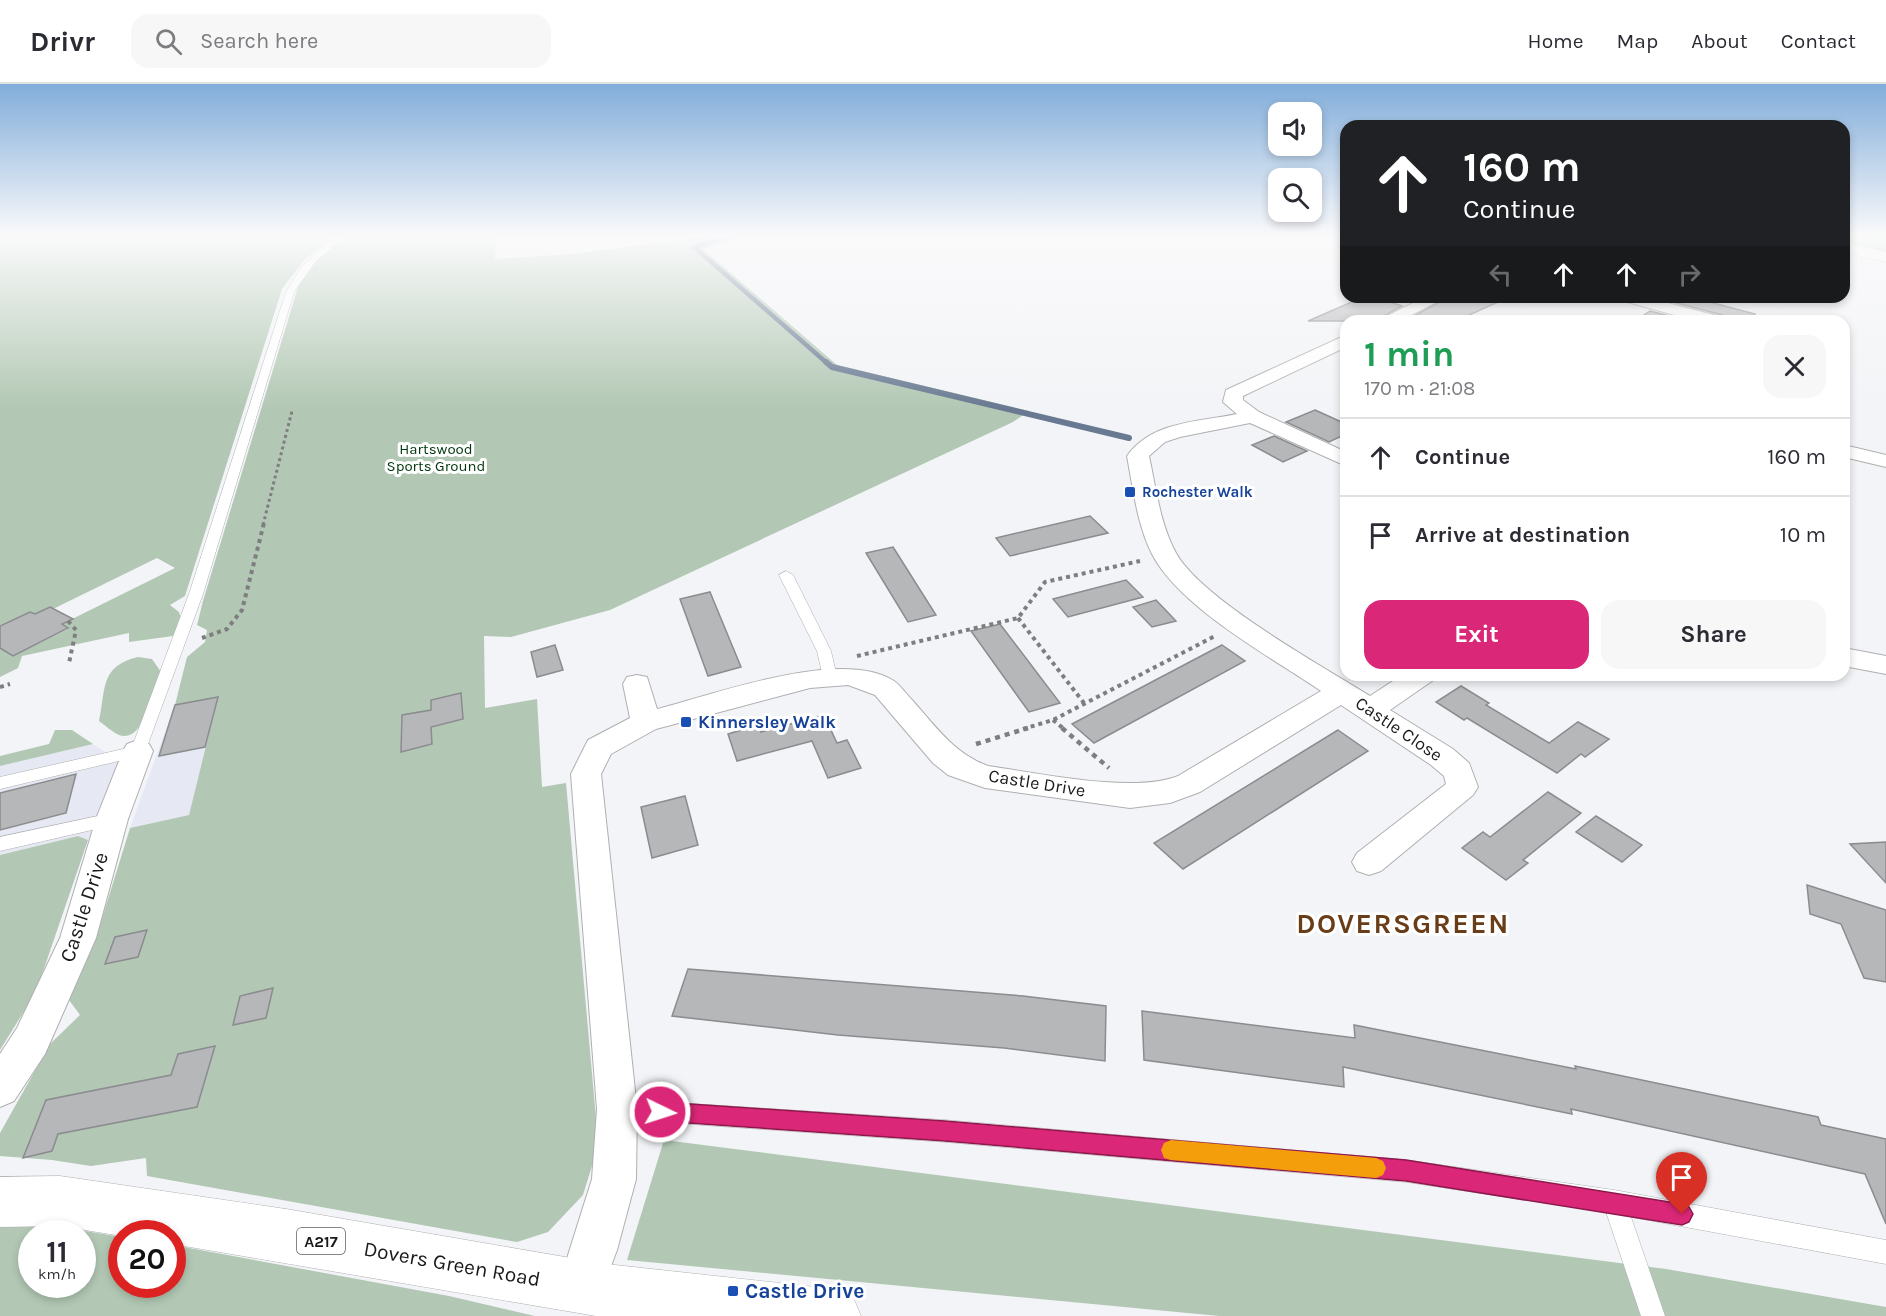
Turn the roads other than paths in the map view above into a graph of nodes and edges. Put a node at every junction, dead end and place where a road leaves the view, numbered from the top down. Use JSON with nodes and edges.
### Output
{"nodes":[{"id":1,"x":290,"y":293,"type":"edge"},
{"id":2,"x":1425,"y":303,"type":"edge"},
{"id":3,"x":1648,"y":303,"type":"edge"},
{"id":4,"x":1399,"y":315,"type":"edge"},
{"id":5,"x":1693,"y":315,"type":"edge"},
{"id":6,"x":1340,"y":343,"type":"edge"},
{"id":7,"x":1252,"y":416,"type":"junction"},
{"id":8,"x":1850,"y":452,"type":"edge"},
{"id":9,"x":1340,"y":457,"type":"edge"},
{"id":10,"x":1886,"y":460,"type":"edge"},
{"id":11,"x":786,"y":576,"type":"dead end"},
{"id":12,"x":1850,"y":658,"type":"edge"},
{"id":13,"x":1886,"y":665,"type":"edge"},
{"id":14,"x":830,"y":677,"type":"junction"},
{"id":15,"x":1413,"y":681,"type":"edge"},
{"id":16,"x":637,"y":684,"type":"dead end"},
{"id":17,"x":1341,"y":691,"type":"junction"},
{"id":18,"x":1371,"y":709,"type":"junction"},
{"id":19,"x":646,"y":722,"type":"junction"},
{"id":20,"x":138,"y":751,"type":"junction"},
{"id":21,"x":0,"y":783,"type":"edge"},
{"id":22,"x":112,"y":819,"type":"junction"},
{"id":23,"x":0,"y":844,"type":"edge"},
{"id":24,"x":1369,"y":862,"type":"dead end"},
{"id":25,"x":0,"y":1088,"type":"edge"},
{"id":26,"x":617,"y":1109,"type":"junction"},
{"id":27,"x":0,"y":1202,"type":"edge"},
{"id":28,"x":1614,"y":1202,"type":"junction"},
{"id":29,"x":1886,"y":1252,"type":"edge"},
{"id":30,"x":594,"y":1298,"type":"edge"},
{"id":31,"x":834,"y":1316,"type":"edge"},
{"id":32,"x":1653,"y":1316,"type":"edge"}],
"edges":[{"from":1,"to":20,"type":"lane"},
{"from":2,"to":4,"type":"street"},
{"from":3,"to":5,"type":"street"},
{"from":6,"to":7,"type":"street"},
{"from":7,"to":9,"type":"street"},
{"from":7,"to":17,"type":"street"},
{"from":8,"to":10,"type":"street"},
{"from":11,"to":14,"type":"lane"},
{"from":12,"to":13,"type":"street"},
{"from":14,"to":17,"type":"street","name":"Castle Drive"},
{"from":14,"to":19,"type":"street","name":"Castle Drive"},
{"from":15,"to":18,"type":"street"},
{"from":16,"to":19,"type":"street"},
{"from":17,"to":18,"type":"street","name":"Castle Close"},
{"from":18,"to":24,"type":"street","name":"Castle Close"},
{"from":19,"to":26,"type":"street","name":"Castle Drive"},
{"from":20,"to":21,"type":"lane"},
{"from":20,"to":22,"type":"street","name":"Castle Drive"},
{"from":22,"to":23,"type":"lane"},
{"from":22,"to":25,"type":"street","name":"Castle Drive"},
{"from":26,"to":28,"type":"lane"},
{"from":26,"to":30,"type":"street","name":"Castle Drive"},
{"from":27,"to":30,"type":"main road","name":"Dovers Green Road","number":"A217"},
{"from":28,"to":29,"type":"lane"},
{"from":28,"to":32,"type":"lane"},
{"from":30,"to":31,"type":"main road","name":"Dovers Green Road","number":"A217"}]}
